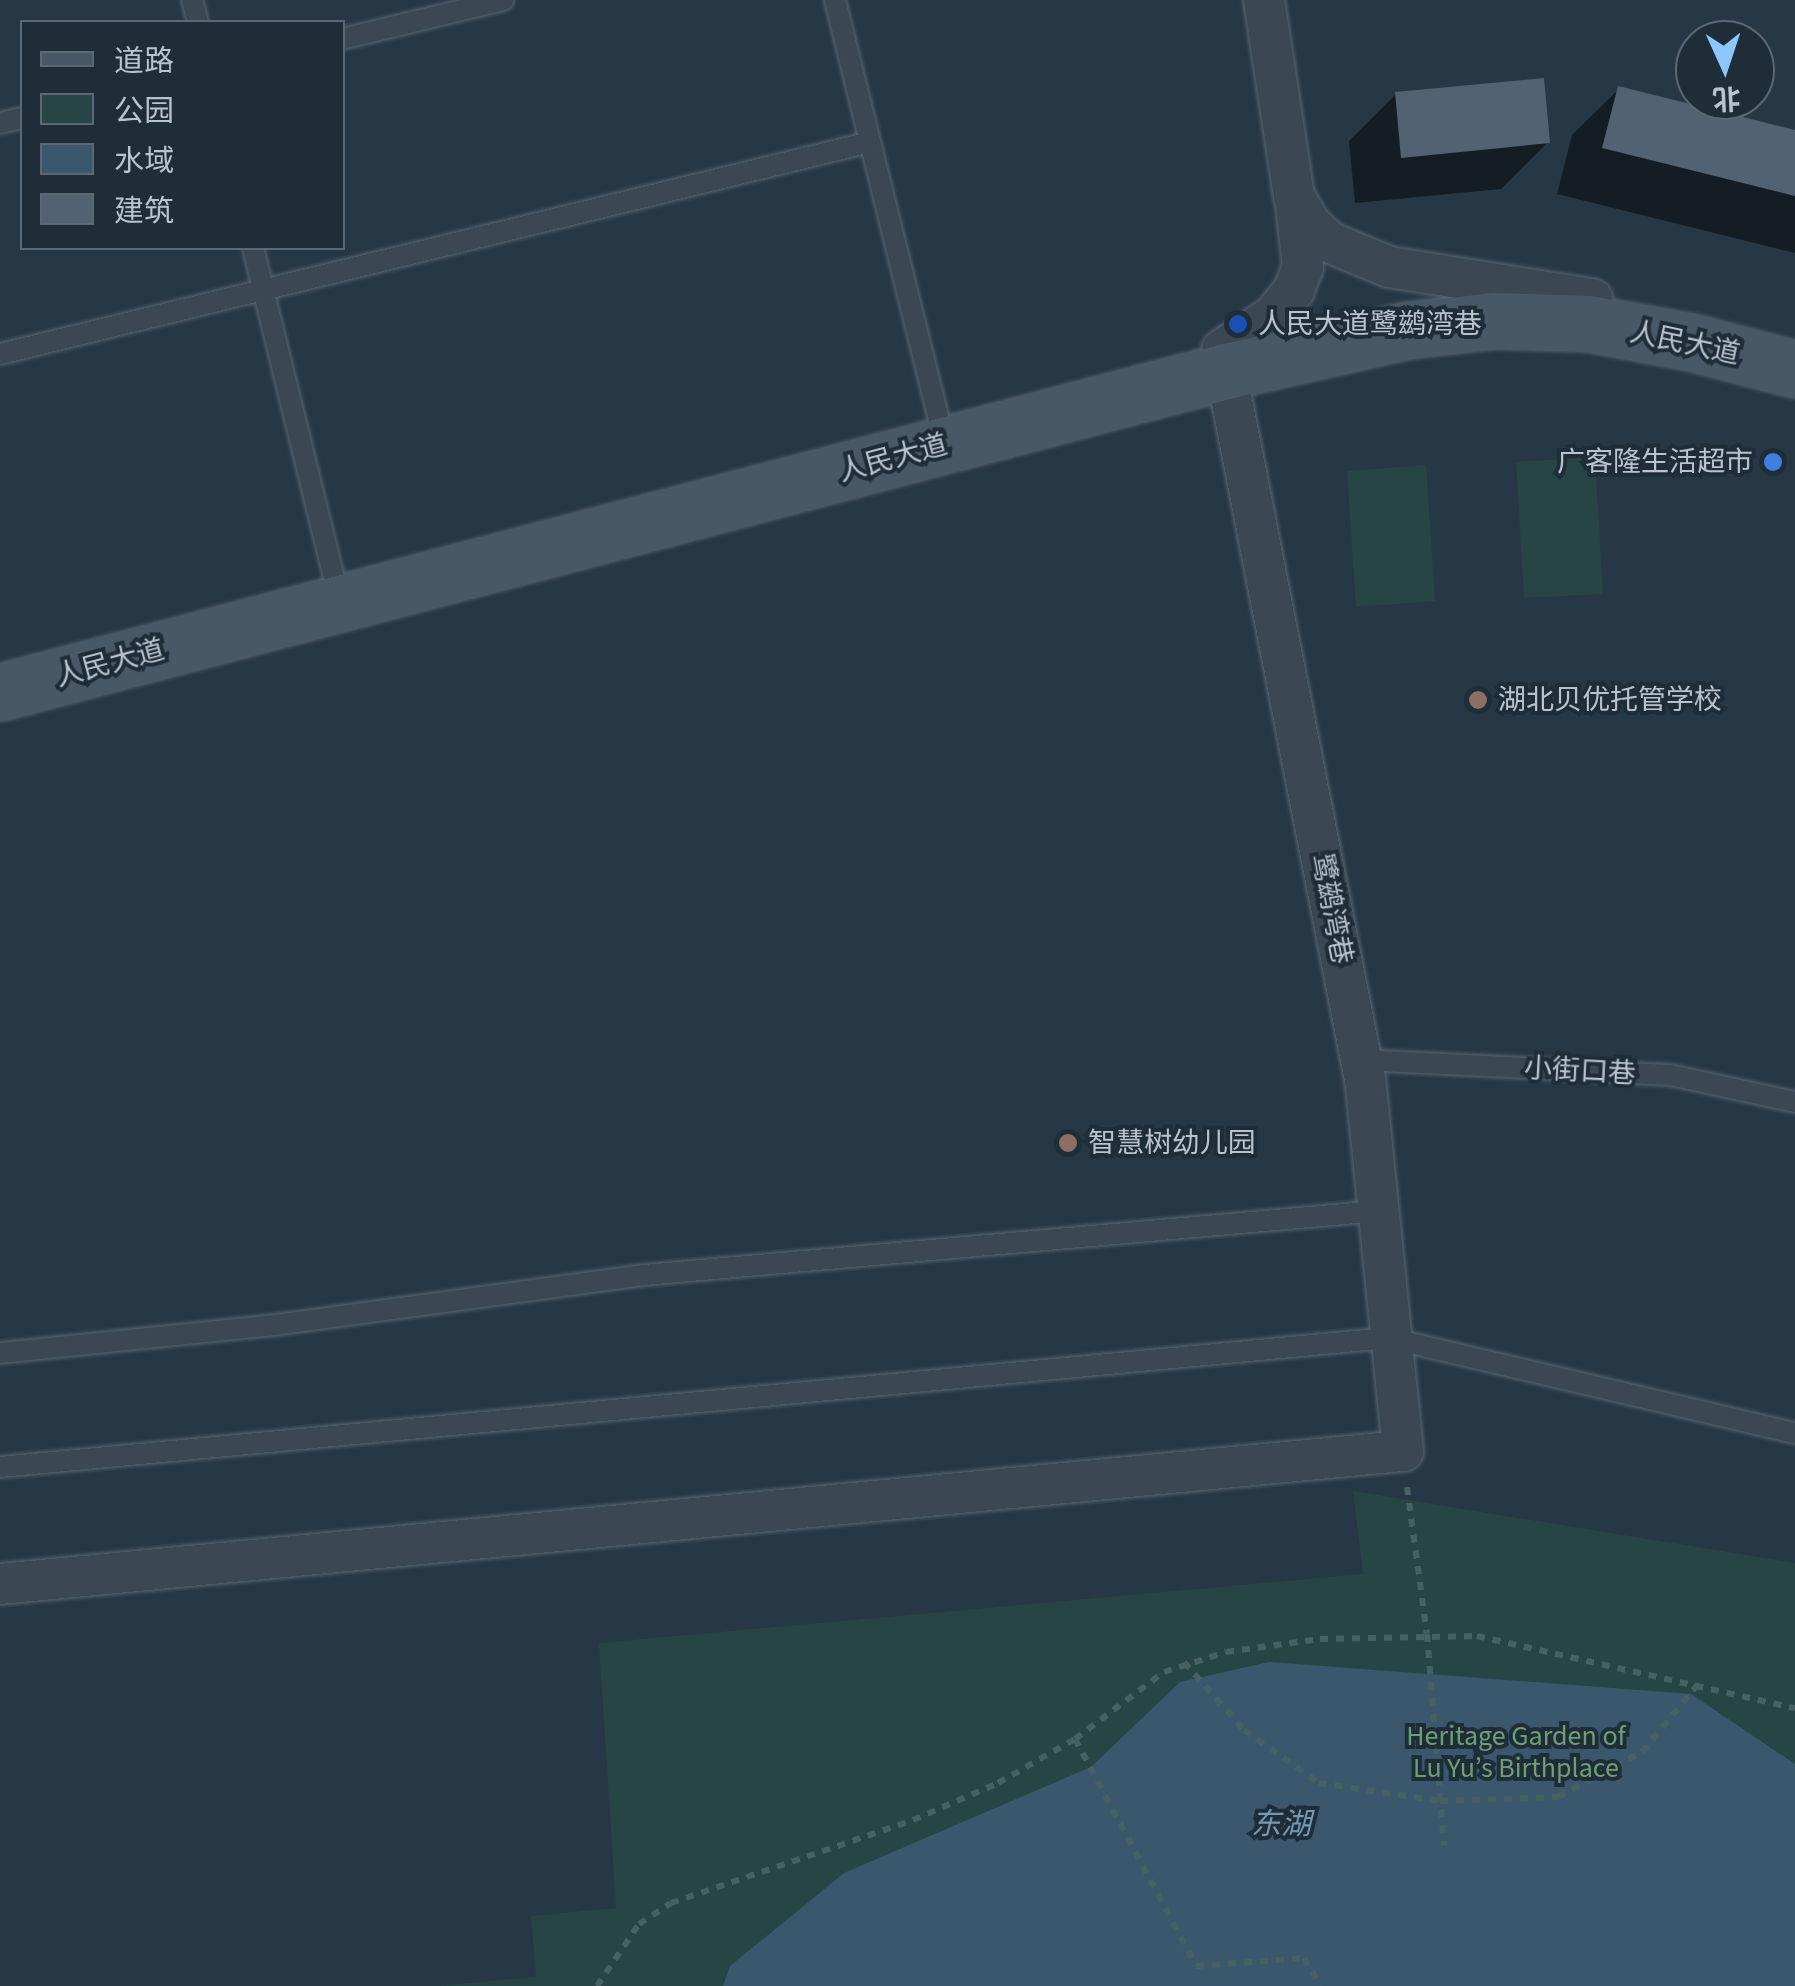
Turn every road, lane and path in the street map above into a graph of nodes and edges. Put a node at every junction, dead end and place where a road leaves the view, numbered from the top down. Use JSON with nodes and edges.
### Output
{"nodes":[{"id":1,"x":503,"y":0,"type":"edge"},
{"id":2,"x":835,"y":0,"type":"edge"},
{"id":3,"x":1264,"y":0,"type":"edge"},
{"id":4,"x":345,"y":38,"type":"edge"},
{"id":5,"x":870,"y":142,"type":"junction"},
{"id":6,"x":1294,"y":196,"type":"junction"},
{"id":7,"x":254,"y":250,"type":"edge"},
{"id":8,"x":264,"y":290,"type":"junction"},
{"id":9,"x":1592,"y":300,"type":"junction"},
{"id":10,"x":1795,"y":343,"type":"edge"},
{"id":11,"x":0,"y":354,"type":"edge"},
{"id":12,"x":1224,"y":360,"type":"junction"},
{"id":13,"x":1795,"y":369,"type":"edge"},
{"id":14,"x":940,"y":424,"type":"junction"},
{"id":15,"x":335,"y":581,"type":"junction"},
{"id":16,"x":0,"y":668,"type":"edge"},
{"id":17,"x":0,"y":692,"type":"edge"},
{"id":18,"x":1362,"y":1060,"type":"junction"},
{"id":19,"x":1795,"y":1102,"type":"edge"},
{"id":20,"x":1378,"y":1211,"type":"junction"},
{"id":21,"x":1390,"y":1338,"type":"junction"},
{"id":22,"x":0,"y":1353,"type":"edge"},
{"id":23,"x":1795,"y":1433,"type":"edge"},
{"id":24,"x":1403,"y":1451,"type":"junction"},
{"id":25,"x":0,"y":1467,"type":"edge"},
{"id":26,"x":0,"y":1584,"type":"edge"},
{"id":27,"x":1427,"y":1634,"type":"junction"},
{"id":28,"x":1184,"y":1662,"type":"junction"},
{"id":29,"x":1699,"y":1683,"type":"junction"},
{"id":30,"x":1795,"y":1708,"type":"edge"},
{"id":31,"x":1075,"y":1739,"type":"junction"},
{"id":32,"x":1440,"y":1800,"type":"junction"},
{"id":33,"x":1444,"y":1845,"type":"dead end"},
{"id":34,"x":597,"y":1986,"type":"edge"},
{"id":35,"x":1320,"y":1986,"type":"edge"}],
"edges":[{"from":1,"to":4,"type":"lane"},
{"from":2,"to":5,"type":"lane"},
{"from":3,"to":6,"type":"street"},
{"from":5,"to":8,"type":"lane"},
{"from":5,"to":14,"type":"lane"},
{"from":6,"to":9,"type":"street"},
{"from":6,"to":12,"type":"street"},
{"from":7,"to":8,"type":"lane"},
{"from":8,"to":11,"type":"lane"},
{"from":8,"to":15,"type":"lane"},
{"from":9,"to":10,"type":"main road","name":"人民大道"},
{"from":9,"to":12,"type":"main road","name":"人民大道"},
{"from":12,"to":13,"type":"main road","name":"人民大道"},
{"from":12,"to":14,"type":"main road","name":"人民大道"},
{"from":12,"to":17,"type":"main road","name":"人民大道"},
{"from":12,"to":18,"type":"street","name":"鹭鹚湾巷"},
{"from":14,"to":15,"type":"main road","name":"人民大道"},
{"from":15,"to":16,"type":"main road","name":"人民大道"},
{"from":18,"to":19,"type":"lane","name":"小街口巷"},
{"from":18,"to":20,"type":"street","name":"鹭鹚湾巷"},
{"from":20,"to":21,"type":"street","name":"鹭鹚湾巷"},
{"from":20,"to":22,"type":"lane"},
{"from":21,"to":23,"type":"lane"},
{"from":21,"to":24,"type":"street","name":"鹭鹚湾巷"},
{"from":21,"to":25,"type":"lane"},
{"from":24,"to":26,"type":"street"},
{"from":24,"to":27,"type":"path"},
{"from":27,"to":28,"type":"path"},
{"from":27,"to":29,"type":"path"},
{"from":27,"to":32,"type":"path"},
{"from":28,"to":31,"type":"path"},
{"from":28,"to":32,"type":"path"},
{"from":29,"to":30,"type":"path"},
{"from":29,"to":32,"type":"path"},
{"from":31,"to":34,"type":"path"},
{"from":31,"to":35,"type":"path"},
{"from":32,"to":33,"type":"path"}]}
